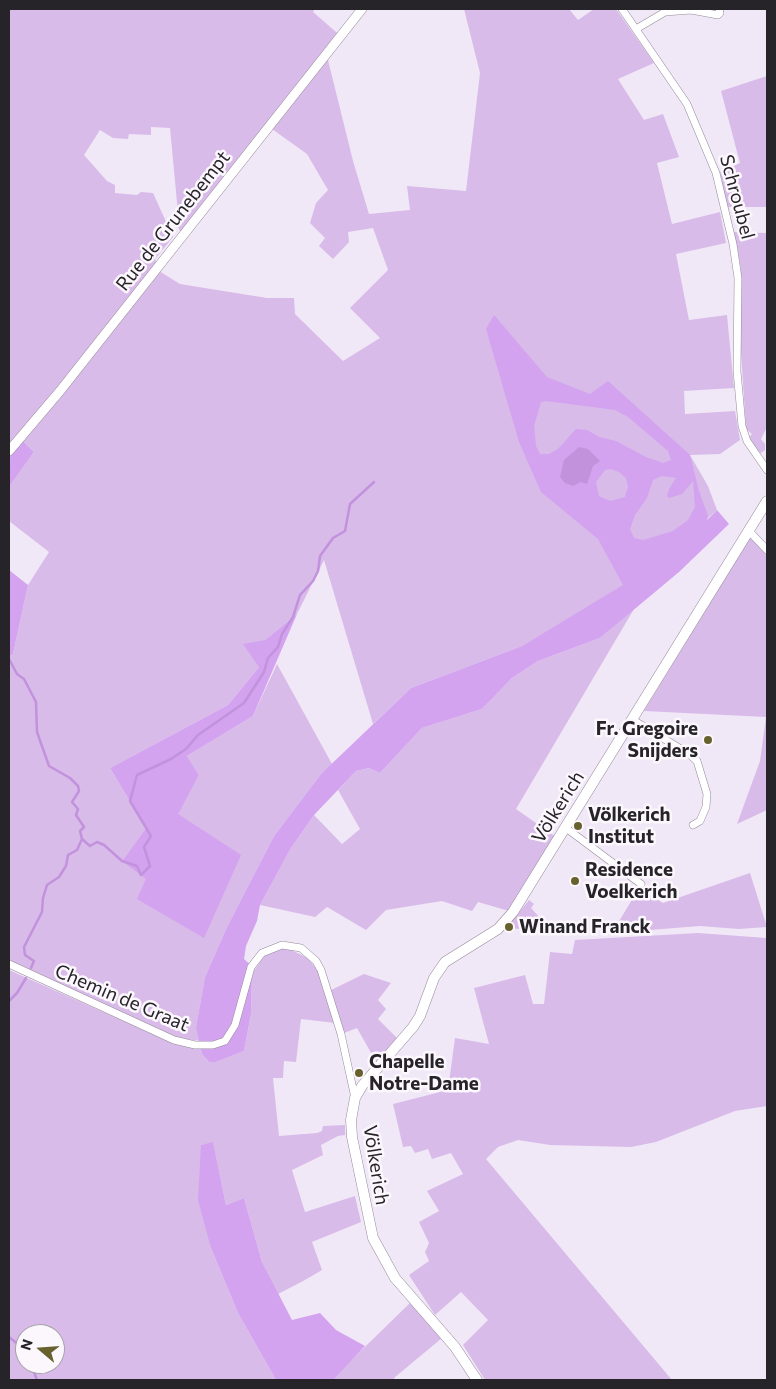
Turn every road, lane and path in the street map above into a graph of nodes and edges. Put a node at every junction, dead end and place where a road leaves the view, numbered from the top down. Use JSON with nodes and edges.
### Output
{"nodes":[{"id":1,"x":362,"y":9,"type":"edge"},
{"id":2,"x":622,"y":9,"type":"edge"},
{"id":3,"x":719,"y":9,"type":"edge"},
{"id":4,"x":636,"y":29,"type":"junction"},
{"id":5,"x":9,"y":451,"type":"edge"},
{"id":6,"x":767,"y":470,"type":"edge"},
{"id":7,"x":767,"y":501,"type":"edge"},
{"id":8,"x":749,"y":530,"type":"junction"},
{"id":9,"x":767,"y":550,"type":"edge"},
{"id":10,"x":633,"y":720,"type":"junction"},
{"id":11,"x":693,"y":825,"type":"dead end"},
{"id":12,"x":566,"y":828,"type":"junction"},
{"id":13,"x":641,"y":884,"type":"dead end"},
{"id":14,"x":9,"y":964,"type":"edge"},
{"id":15,"x":355,"y":1098,"type":"junction"},
{"id":16,"x":477,"y":1380,"type":"edge"}],
"edges":[{"from":1,"to":5,"type":"street","name":"Rue de Grunebempt"},
{"from":2,"to":4,"type":"street","name":"Schroubel"},
{"from":3,"to":4,"type":"street"},
{"from":4,"to":6,"type":"street","name":"Schroubel"},
{"from":7,"to":8,"type":"main road","name":"Völkerich"},
{"from":8,"to":9,"type":"street"},
{"from":8,"to":10,"type":"main road","name":"Völkerich"},
{"from":10,"to":11,"type":"street"},
{"from":10,"to":12,"type":"main road","name":"Völkerich"},
{"from":12,"to":13,"type":"street"},
{"from":12,"to":15,"type":"main road","name":"Völkerich"},
{"from":14,"to":15,"type":"street","name":"Chemin de Graat"},
{"from":15,"to":16,"type":"main road","name":"Völkerich"}]}
